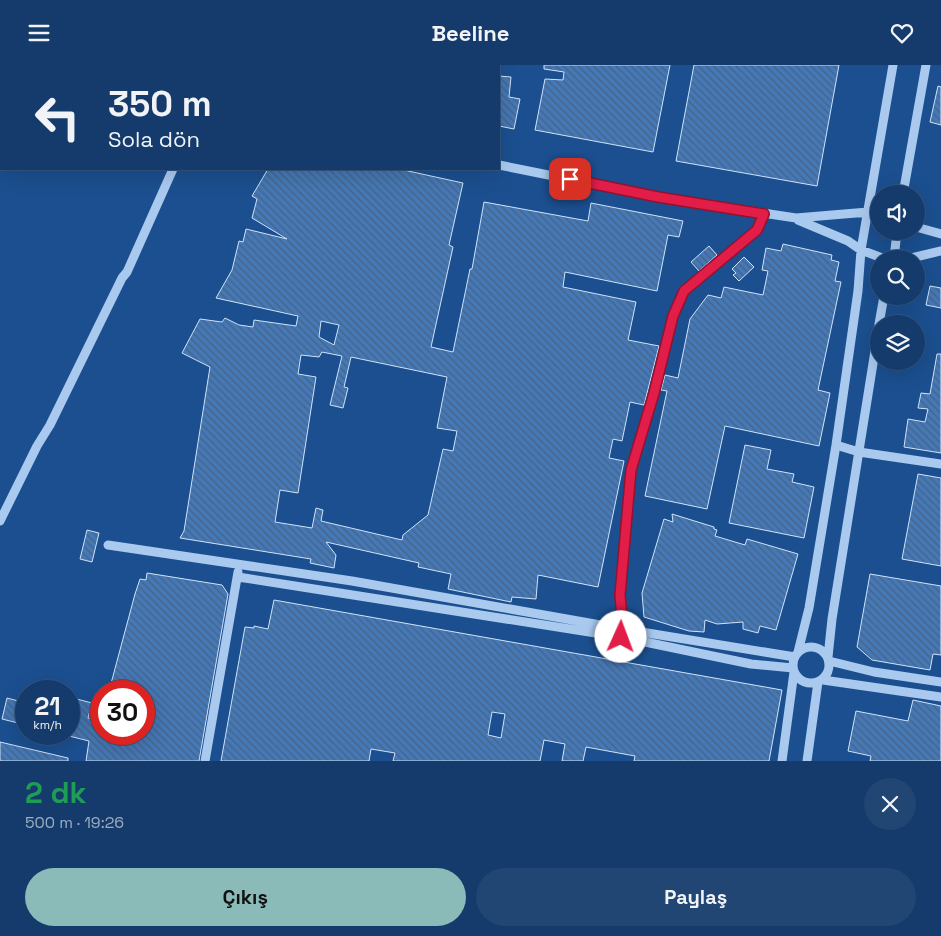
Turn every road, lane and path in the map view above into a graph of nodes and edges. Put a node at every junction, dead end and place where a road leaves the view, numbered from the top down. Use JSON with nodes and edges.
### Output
{"nodes":[{"id":1,"x":893,"y":65,"type":"edge"},
{"id":2,"x":926,"y":65,"type":"edge"},
{"id":3,"x":500,"y":165,"type":"edge"},
{"id":4,"x":173,"y":170,"type":"edge"},
{"id":5,"x":905,"y":185,"type":"edge"},
{"id":6,"x":868,"y":212,"type":"junction"},
{"id":7,"x":764,"y":214,"type":"junction"},
{"id":8,"x":796,"y":219,"type":"junction"},
{"id":9,"x":925,"y":230,"type":"edge"},
{"id":10,"x":941,"y":234,"type":"edge"},
{"id":11,"x":861,"y":250,"type":"junction"},
{"id":12,"x":941,"y":251,"type":"edge"},
{"id":13,"x":870,"y":253,"type":"edge"},
{"id":14,"x":925,"y":255,"type":"edge"},
{"id":15,"x":872,"y":370,"type":"edge"},
{"id":16,"x":836,"y":445,"type":"junction"},
{"id":17,"x":859,"y":452,"type":"junction"},
{"id":18,"x":941,"y":464,"type":"edge"},
{"id":19,"x":0,"y":521,"type":"edge"},
{"id":20,"x":108,"y":545,"type":"dead end"},
{"id":21,"x":239,"y":564,"type":"junction"},
{"id":22,"x":238,"y":577,"type":"junction"},
{"id":23,"x":622,"y":633,"type":"junction"},
{"id":24,"x":796,"y":654,"type":"junction"},
{"id":25,"x":829,"y":659,"type":"junction"},
{"id":26,"x":794,"y":670,"type":"junction"},
{"id":27,"x":821,"y":681,"type":"junction"},
{"id":28,"x":941,"y":682,"type":"edge"},
{"id":29,"x":941,"y":697,"type":"edge"},
{"id":30,"x":205,"y":761,"type":"edge"},
{"id":31,"x":782,"y":761,"type":"edge"},
{"id":32,"x":808,"y":761,"type":"edge"}],
"edges":[{"from":1,"to":6,"type":"street"},
{"from":2,"to":5,"type":"street"},
{"from":3,"to":7,"type":"street"},
{"from":4,"to":19,"type":"street"},
{"from":6,"to":8,"type":"street"},
{"from":6,"to":11,"type":"street"},
{"from":7,"to":8,"type":"street"},
{"from":7,"to":23,"type":"street"},
{"from":8,"to":11,"type":"street"},
{"from":9,"to":10,"type":"street"},
{"from":11,"to":13,"type":"street"},
{"from":11,"to":16,"type":"street"},
{"from":12,"to":14,"type":"street"},
{"from":15,"to":17,"type":"street"},
{"from":16,"to":17,"type":"street"},
{"from":16,"to":24,"type":"street"},
{"from":17,"to":18,"type":"street"},
{"from":17,"to":25,"type":"street"},
{"from":20,"to":21,"type":"street"},
{"from":21,"to":22,"type":"street"},
{"from":21,"to":23,"type":"street"},
{"from":22,"to":23,"type":"street"},
{"from":22,"to":30,"type":"street"},
{"from":23,"to":24,"type":"street"},
{"from":23,"to":26,"type":"street"},
{"from":24,"to":25,"type":"street"},
{"from":24,"to":26,"type":"street"},
{"from":25,"to":27,"type":"street"},
{"from":25,"to":28,"type":"street"},
{"from":26,"to":27,"type":"street"},
{"from":26,"to":31,"type":"street"},
{"from":27,"to":29,"type":"street"},
{"from":27,"to":32,"type":"street"}]}
